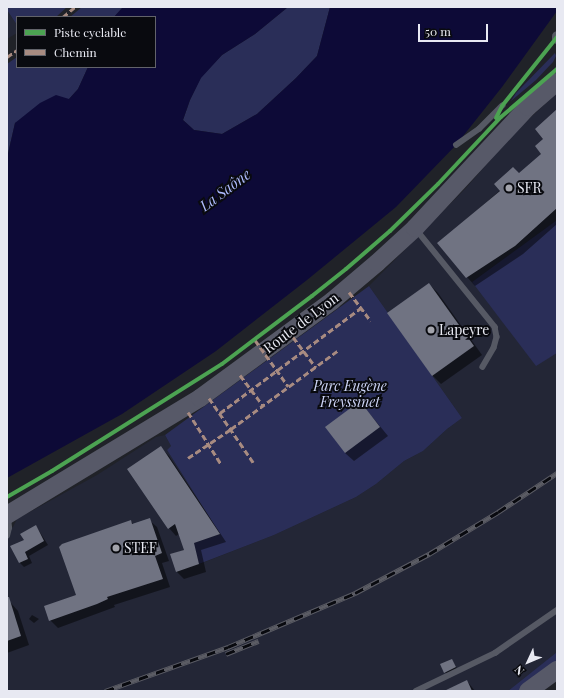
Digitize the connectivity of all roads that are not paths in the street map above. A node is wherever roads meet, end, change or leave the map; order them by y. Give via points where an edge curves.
1 (557, 82) edge
2 (502, 106) dead end
3 (456, 144) dead end
4 (415, 228) junction
5 (483, 367) dead end
6 (7, 515) edge
7 (7, 536) edge
8 (557, 610) edge
9 (557, 670) edge
10 (416, 691) edge
11 (528, 691) edge

1 - 4 main road, Route de Lyon via 528,107
2 - 3 lane via 480,129
4 - 5 lane via 495,327 497,337 494,348
4 - 6 main road, Route de Lyon via 332,301 174,418
6 - 7 lane via 10,520
8 - 10 lane via 495,653
9 - 11 main road

